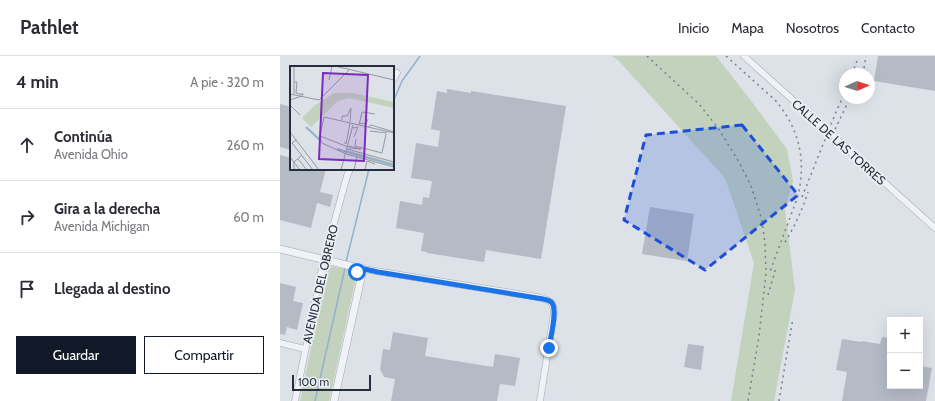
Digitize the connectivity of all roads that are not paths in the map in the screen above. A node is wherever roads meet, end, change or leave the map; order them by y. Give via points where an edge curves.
1 (744, 56) edge
2 (397, 73) dead end
3 (394, 78) edge
4 (350, 170) edge
5 (935, 228) edge
6 (280, 249) edge
7 (324, 259) junction
8 (356, 267) junction
9 (280, 343) edge
10 (305, 349) junction
11 (295, 401) edge
12 (334, 401) edge
13 (540, 401) edge

1 - 5 street, CALLE DE LAS TORRES
2 - 3 street
4 - 7 street, AVENIDA DEL OBRERO
6 - 7 street
7 - 8 street
7 - 10 street, AVENIDA DEL OBRERO
8 - 12 street via 359,284
8 - 13 street via 546,299 552,303 554,318
9 - 10 street
10 - 11 street, AVENIDA DEL OBRERO

